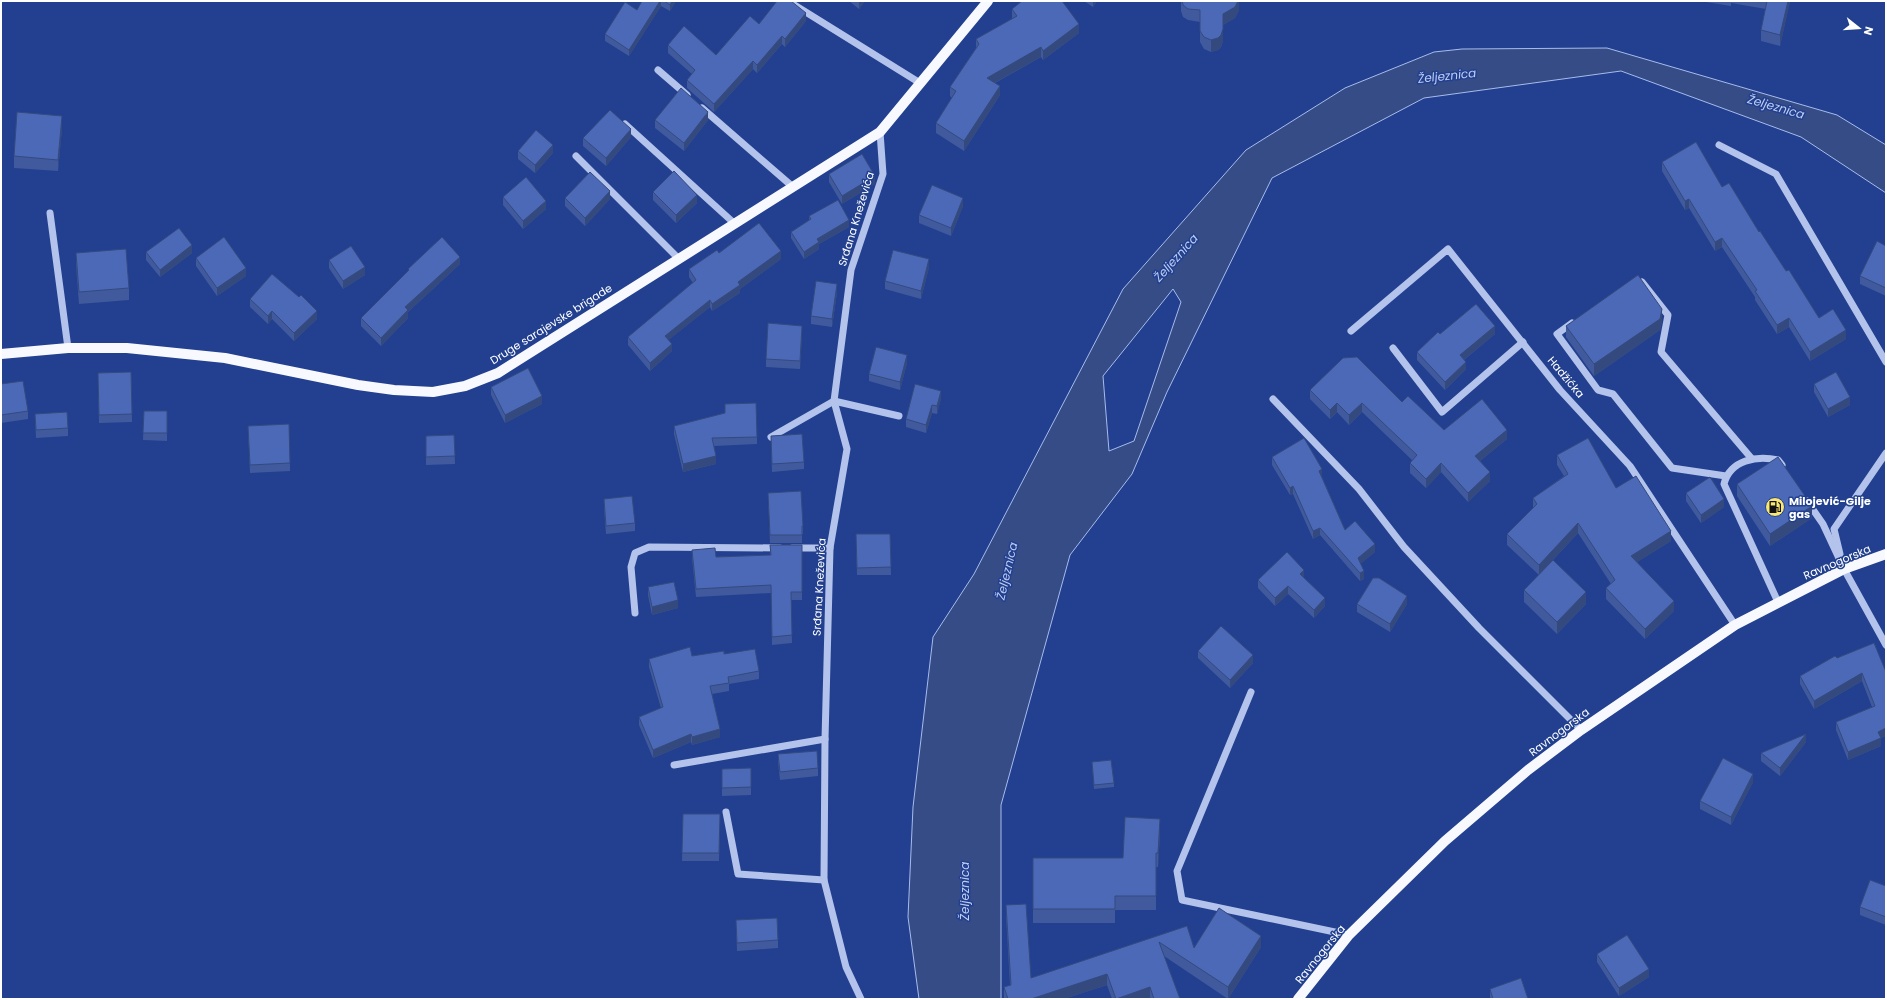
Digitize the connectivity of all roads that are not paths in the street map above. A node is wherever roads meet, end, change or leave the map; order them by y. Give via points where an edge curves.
1 (788, 1) edge
2 (988, 1) edge
3 (658, 70) dead end
4 (920, 83) junction
5 (619, 119) edge
6 (880, 132) junction
7 (1718, 145) dead end
8 (576, 156) dead end
9 (793, 187) junction
10 (50, 213) dead end
11 (735, 224) junction
12 (679, 259) junction
13 (1633, 282) edge
14 (1576, 321) edge
15 (1351, 331) dead end
16 (1523, 342) junction
17 (68, 348) junction
18 (1393, 348) dead end
19 (1, 354) edge
20 (1886, 362) edge
21 (1273, 399) dead end
22 (834, 401) junction
23 (899, 416) dead end
24 (771, 437) edge
25 (1886, 453) edge
26 (1752, 459) junction
27 (1787, 473) edge
28 (1726, 476) junction
29 (1801, 492) edge
30 (830, 548) junction
31 (1886, 554) edge
32 (1844, 569) junction
33 (1778, 602) junction
34 (635, 613) dead end
35 (1735, 625) junction
36 (1886, 645) edge
37 (1251, 692) dead end
38 (1581, 730) junction
39 (825, 739) junction
40 (674, 765) dead end
41 (726, 812) dead end
42 (824, 880) junction
43 (1349, 935) junction
44 (861, 999) edge
45 (1298, 999) edge

1 - 4 street
2 - 4 main road, Druge sarajevske brigade
3 - 9 street
4 - 6 main road, Druge sarajevske brigade
5 - 11 street
6 - 9 main road, Druge sarajevske brigade
6 - 22 street, Srđana Kneževića via 883,174 851,270
7 - 20 street via 1776,174
8 - 12 street
9 - 11 main road, Druge sarajevske brigade
10 - 17 street
11 - 12 main road, Druge sarajevske brigade
12 - 17 main road, Druge sarajevske brigade via 498,373 465,386 433,392 358,385 225,358 128,348
13 - 26 street via 1639,278 1668,315 1661,352
14 - 28 street via 1557,334 1598,390 1613,394 1672,468
15 - 16 street, Hadžićka via 1448,250
16 - 18 street via 1442,412
16 - 35 street, Hadžićka via 1560,390 1630,466
17 - 19 main road, Druge sarajevske brigade
21 - 38 street via 1358,489 1404,547 1463,611
22 - 23 street
22 - 24 street
22 - 30 street, Srđana Kneževića via 847,449
25 - 32 street via 1834,529
26 - 27 street via 1766,457 1778,460
26 - 28 street via 1737,464
28 - 33 street via 1724,484
29 - 32 street via 1823,524
30 - 34 street via 649,547 635,553 631,567
30 - 39 street, Srđana Kneževića
31 - 32 main road, Ravnogorska
32 - 33 main road, Ravnogorska
32 - 36 street
33 - 35 main road, Ravnogorska
35 - 38 main road, Ravnogorska
37 - 43 street via 1177,872 1182,900
38 - 43 main road, Ravnogorska via 1528,770 1445,841
39 - 40 street
39 - 42 street, Srđana Kneževića
41 - 42 street via 738,874
42 - 44 street, Srđana Kneževića via 846,967
43 - 45 main road, Ravnogorska

